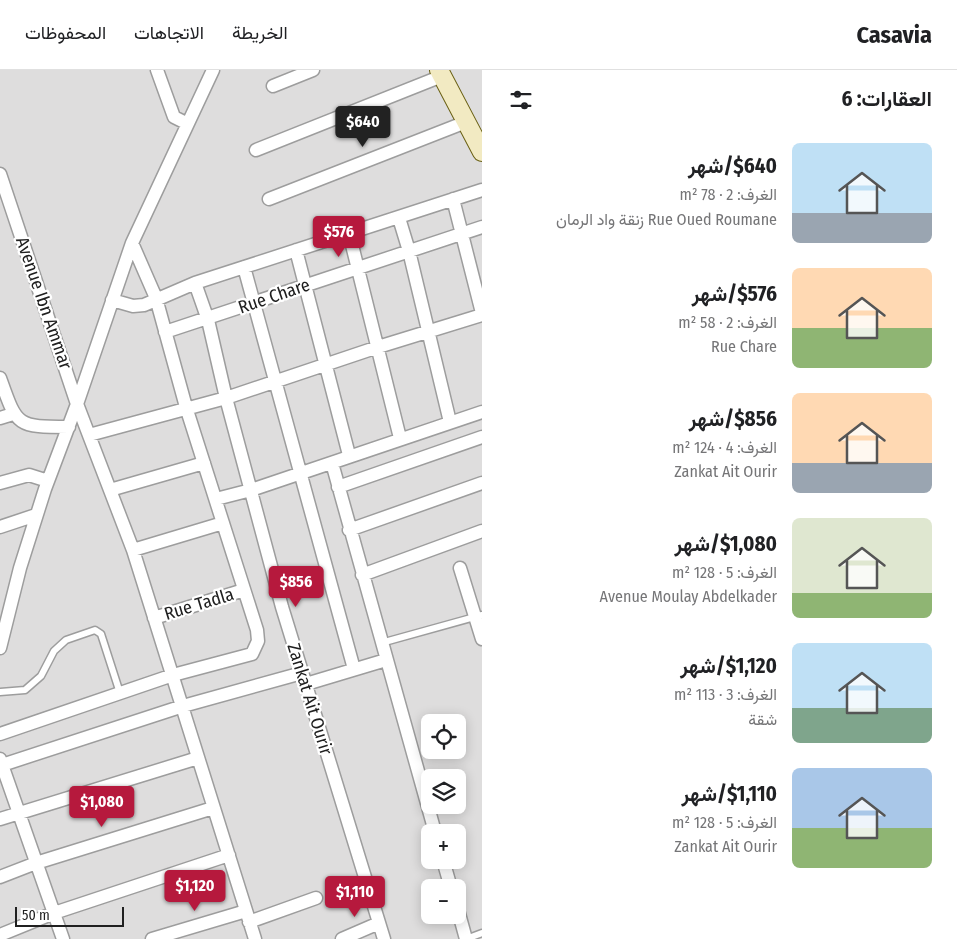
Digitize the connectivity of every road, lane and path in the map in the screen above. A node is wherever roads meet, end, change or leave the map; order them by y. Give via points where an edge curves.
1 (157, 70) edge
2 (212, 70) edge
3 (313, 70) edge
4 (441, 73) edge
5 (273, 86) dead end
6 (466, 122) junction
7 (186, 123) junction
8 (256, 150) dead end
9 (482, 152) edge
10 (0, 174) edge
11 (482, 190) edge
12 (269, 199) dead end
13 (453, 199) junction
14 (399, 218) junction
15 (482, 227) edge
16 (349, 233) junction
17 (461, 235) junction
18 (132, 243) junction
19 (296, 250) junction
20 (409, 251) junction
21 (358, 266) junction
22 (244, 267) junction
23 (195, 283) junction
24 (305, 284) junction
25 (156, 298) junction
26 (112, 300) junction
27 (253, 302) junction
28 (482, 314) edge
29 (208, 320) junction
30 (165, 332) junction
31 (428, 332) junction
32 (378, 347) junction
33 (326, 365) junction
34 (0, 378) edge
35 (275, 381) junction
36 (226, 398) junction
37 (78, 404) junction
38 (186, 407) junction
39 (482, 412) edge
40 (13, 414) junction
41 (0, 418) edge
42 (450, 422) junction
43 (69, 426) junction
44 (89, 435) junction
45 (482, 437) edge
46 (400, 438) junction
47 (349, 455) junction
48 (204, 463) junction
49 (332, 463) junction
50 (299, 474) junction
51 (48, 481) junction
52 (0, 483) edge
53 (482, 483) edge
54 (338, 487) junction
55 (110, 490) junction
56 (251, 490) junction
57 (216, 499) junction
58 (36, 515) junction
59 (223, 523) junction
60 (0, 527) edge
61 (349, 530) junction
62 (482, 531) edge
63 (133, 550) junction
64 (460, 568) dead end
65 (362, 575) junction
66 (244, 590) junction
67 (479, 616) edge
68 (154, 618) junction
69 (482, 639) edge
70 (381, 643) junction
71 (0, 648) edge
72 (386, 660) junction
73 (354, 670) junction
74 (173, 675) junction
75 (304, 678) junction
76 (0, 692) edge
77 (120, 693) junction
78 (182, 706) junction
79 (0, 734) edge
80 (198, 758) junction
81 (1, 762) edge
82 (213, 808) junction
83 (18, 812) junction
84 (0, 819) edge
85 (433, 824) edge
86 (230, 855) junction
87 (36, 863) junction
88 (0, 877) edge
89 (316, 898) dead end
90 (54, 913) junction
91 (248, 916) junction
92 (379, 923) junction
93 (462, 924) edge
94 (482, 933) edge
95 (0, 935) edge
96 (63, 939) edge
97 (152, 939) edge
98 (255, 939) edge
99 (342, 939) edge
100 (384, 939) edge
101 (466, 939) edge

1 - 7 street via 174,116
2 - 7 street
3 - 5 street
4 - 6 street
4 - 8 street
6 - 9 street
6 - 12 street
7 - 18 street
10 - 37 street, Avenue Ibn Ammar
11 - 13 street
13 - 14 street
13 - 17 street
14 - 16 street
14 - 20 street
15 - 17 street, Rue Chare
16 - 19 street
16 - 21 street
17 - 20 street, Rue Chare
17 - 28 street
18 - 25 street
18 - 26 street
19 - 22 street
19 - 24 street
20 - 21 street, Rue Chare
20 - 31 street
21 - 24 street, Rue Chare
21 - 32 street
22 - 23 street
22 - 27 street
23 - 25 street
23 - 29 street, Zankat Ait Ourir
24 - 27 street, Rue Chare
24 - 33 street
25 - 26 street via 144,305 133,306
25 - 30 street
26 - 37 street
27 - 29 street, Rue Chare
27 - 35 street
28 - 31 street
29 - 30 street, Rue Chare
29 - 36 street, Zankat Ait Ourir
30 - 38 street
31 - 32 street
31 - 42 street
32 - 33 street
32 - 46 street
33 - 35 street
33 - 47 street
34 - 40 street
35 - 36 street
35 - 50 street
36 - 38 street
36 - 56 street, Zankat Ait Ourir
37 - 43 street
37 - 44 street, Avenue Ibn Ammar
38 - 44 street
38 - 48 street
39 - 42 street
40 - 41 street
40 - 43 street via 23,423 38,427
42 - 46 street
43 - 51 street
44 - 55 street, Avenue Ibn Ammar
45 - 54 street
46 - 47 street
47 - 49 street
48 - 55 street
48 - 57 street
49 - 50 street
49 - 54 street
50 - 56 street
50 - 73 street
51 - 52 street via 29,475
51 - 58 street
53 - 61 street
54 - 61 street
55 - 63 street, Avenue Ibn Ammar
56 - 57 street
56 - 75 street, Zankat Ait Ourir
57 - 59 street
58 - 60 street
58 - 71 street
59 - 63 street
59 - 66 street
61 - 65 street
62 - 65 street
63 - 68 street, Avenue Ibn Ammar
64 - 67 street
65 - 70 street
66 - 68 street, Rue Tadla
66 - 74 street via 257,630 254,652
67 - 69 street
67 - 70 lane
68 - 74 street, Avenue Ibn Ammar
70 - 72 street
72 - 73 street
72 - 85 street
73 - 75 street
74 - 77 street
74 - 78 street, Avenue Ibn Ammar
75 - 78 street
75 - 92 street, Zankat Ait Ourir
76 - 77 lane via 25,690 41,676 54,651 66,640 95,630 101,634
77 - 79 street
78 - 80 street, Avenue Ibn Ammar
78 - 81 street
80 - 82 street, Avenue Ibn Ammar
80 - 83 street
81 - 83 street
82 - 86 street, Avenue Ibn Ammar
82 - 87 street
83 - 84 street
83 - 87 street
86 - 90 street
86 - 91 street, Avenue Ibn Ammar
87 - 88 street
87 - 90 street
89 - 91 street
90 - 95 street
90 - 96 street
91 - 97 street
91 - 98 street, Avenue Ibn Ammar
92 - 99 street
92 - 100 street, Zankat Ait Ourir
93 - 101 street
94 - 101 lane

